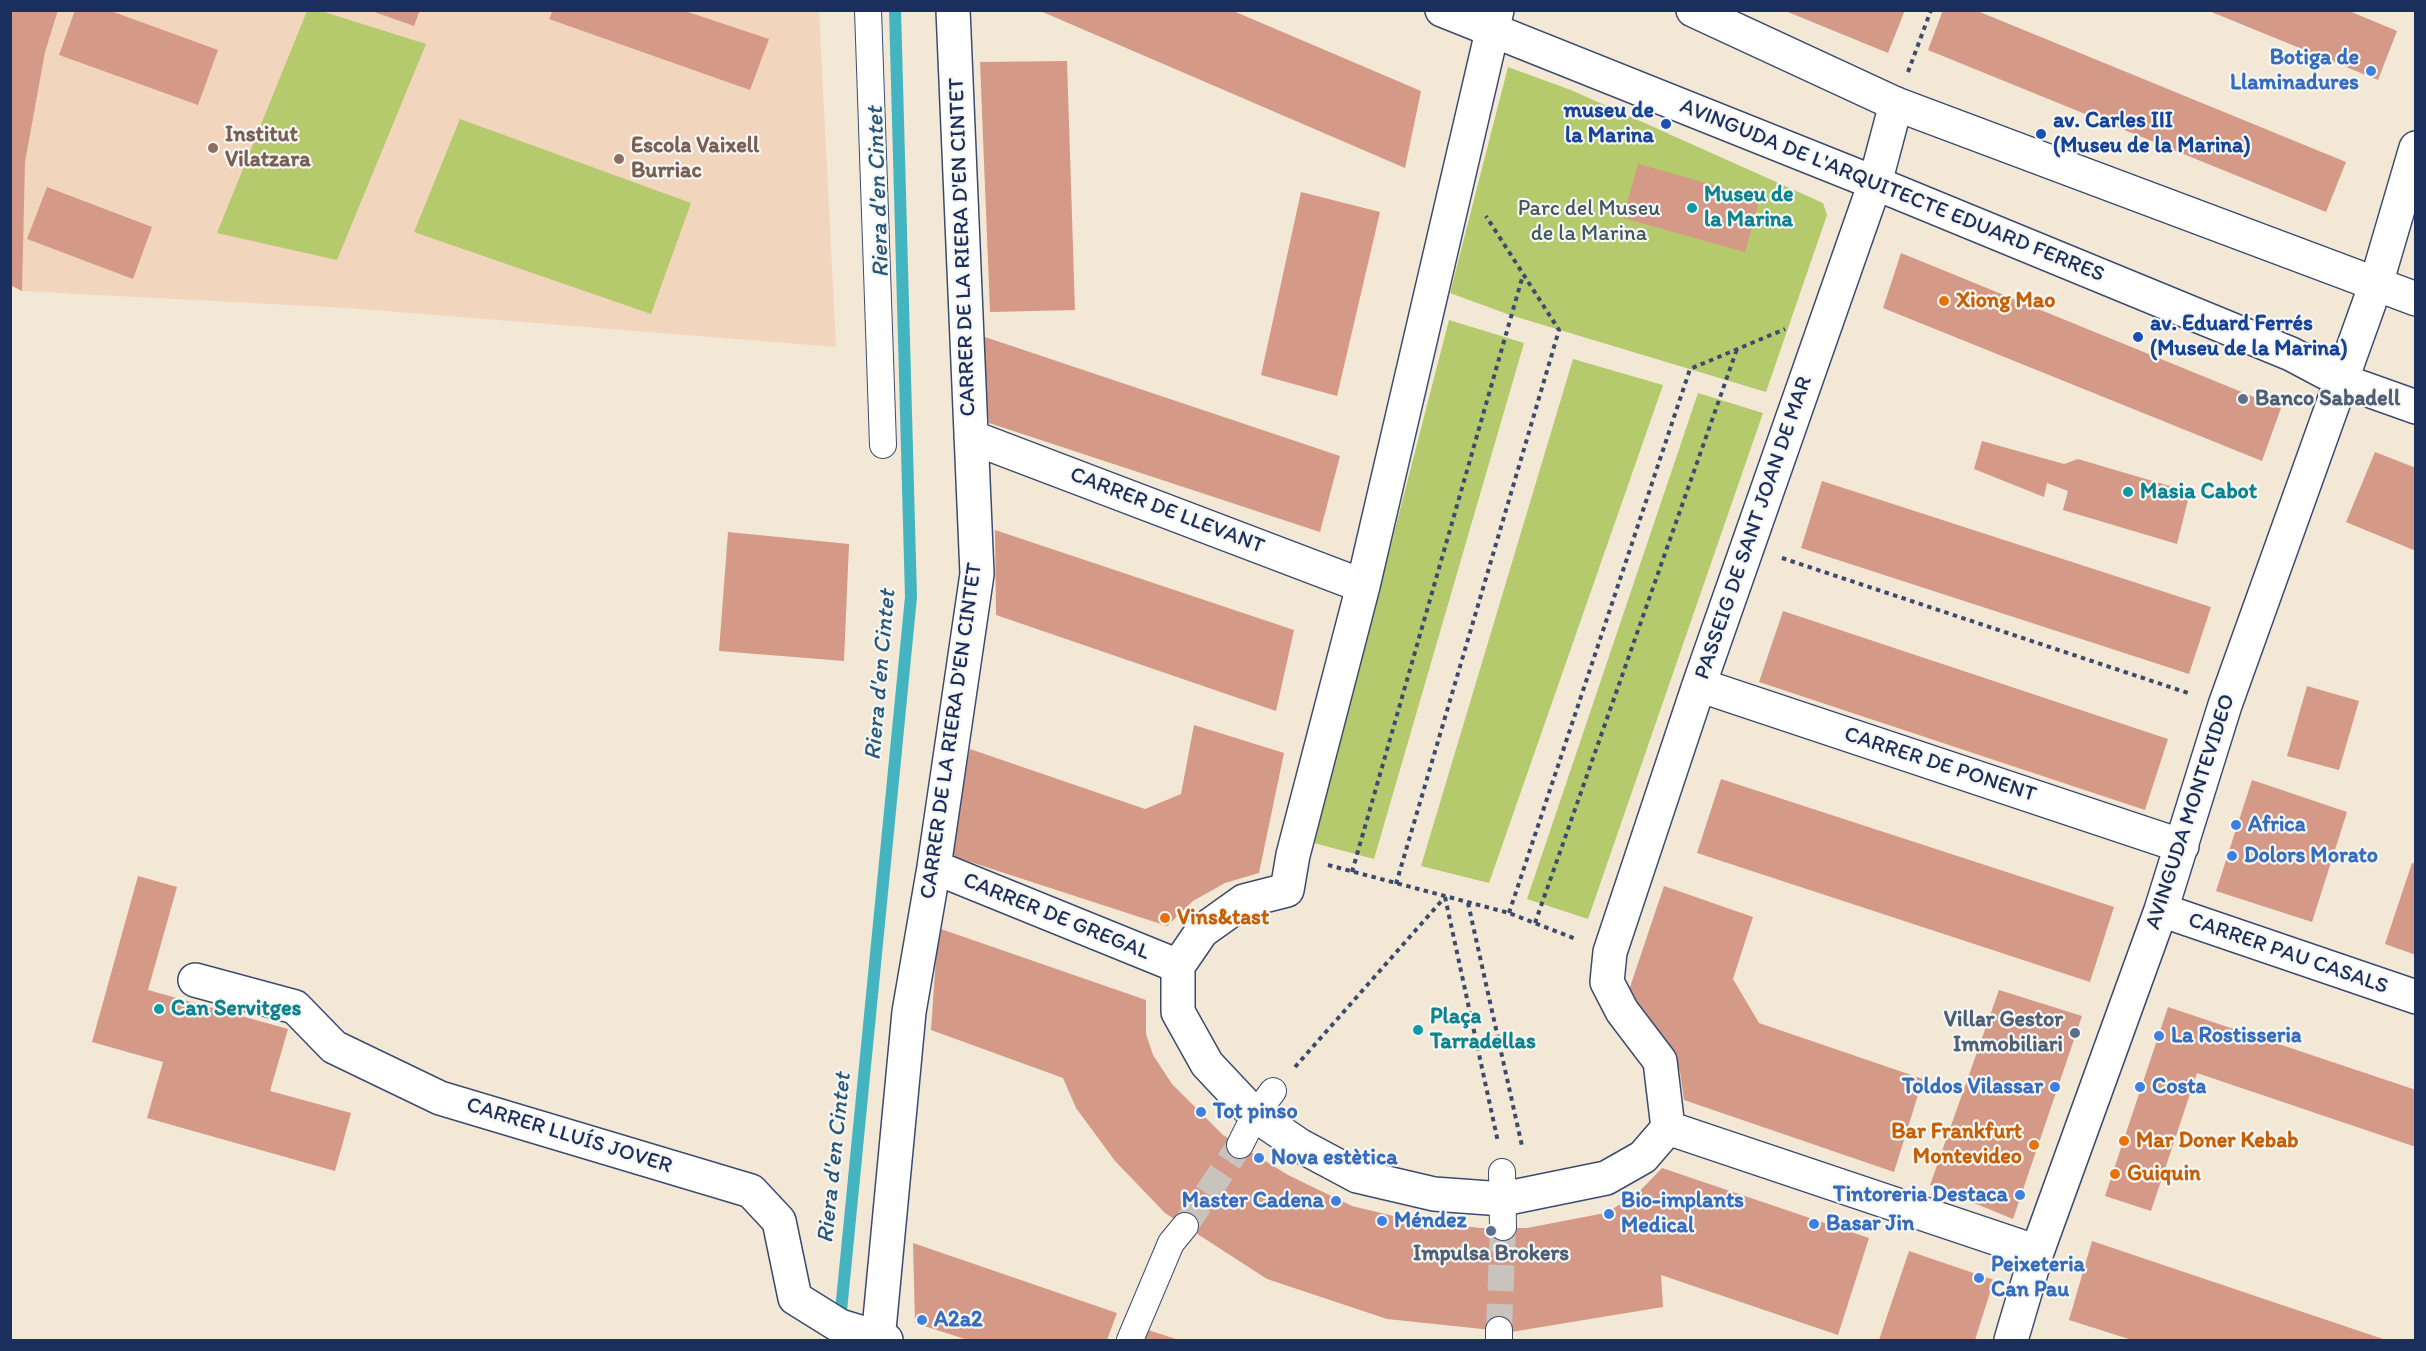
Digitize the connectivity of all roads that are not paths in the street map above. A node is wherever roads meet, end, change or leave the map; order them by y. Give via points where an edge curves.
1 (868, 10) edge
2 (953, 10) edge
3 (1442, 10) edge
4 (1693, 10) edge
5 (1494, 21) edge
6 (1896, 104) junction
7 (2415, 148) edge
8 (1875, 183) junction
9 (2376, 284) junction
10 (2415, 300) edge
11 (2340, 380) junction
12 (2415, 407) edge
13 (971, 437) junction
14 (883, 445) dead end
15 (1363, 586) junction
16 (1699, 685) junction
17 (2182, 846) junction
18 (934, 867) junction
19 (2161, 910) junction
20 (1178, 966) junction
21 (195, 980) dead end
22 (2415, 997) edge
23 (1264, 1103) junction
24 (1668, 1128) junction
25 (1240, 1145) tunnel mouth
26 (1185, 1226) tunnel mouth
27 (2037, 1252) junction
28 (881, 1340) edge
29 (1130, 1341) edge
30 (2011, 1341) edge

1 - 14 street
2 - 13 street, CARRER DE LA RIERA D'EN CINTET
3 - 5 street, AVINGUDA DE L'ARQUITECTE EDUARD FERRES
4 - 6 street
5 - 8 street, AVINGUDA DE L'ARQUITECTE EDUARD FERRES
5 - 15 street
6 - 8 street, PASSEIG DE SANT JOAN DE MAR
6 - 9 street
7 - 9 street, AVINGUDA MONTEVIDEO
8 - 11 street, AVINGUDA DE L'ARQUITECTE EDUARD FERRES via 2291,354
8 - 16 street, PASSEIG DE SANT JOAN DE MAR
9 - 10 street
9 - 11 street, AVINGUDA MONTEVIDEO
11 - 12 street, AVINGUDA DE L'ARQUITECTE EDUARD FERRES
11 - 17 street, AVINGUDA MONTEVIDEO via 2225,705
13 - 15 street, CARRER DE LLEVANT
13 - 18 street, CARRER DE LA RIERA D'EN CINTET via 977,574
15 - 20 street via 1287,890 1244,901 1202,931
16 - 17 street, CARRER DE PONENT
16 - 24 street, PASSEIG DE SANT JOAN DE MAR via 1610,952 1607,982 1622,1011 1660,1061
17 - 19 street, AVINGUDA MONTEVIDEO
18 - 20 street, CARRER DE GREGAL
18 - 28 street, CARRER DE LA RIERA D'EN CINTET via 909,1012
19 - 22 street, CARRER PAU CASALS
19 - 27 street, AVINGUDA MONTEVIDEO
20 - 23 street via 1178,1012 1207,1064
21 - 28 street, CARRER LLUÍS JOVER via 295,1007 334,1047 440,1098 751,1191 779,1221 795,1298 840,1326
23 - 24 street via 1299,1145 1357,1176 1434,1194 1510,1198 1606,1178 1643,1157
23 - 25 street
24 - 27 street
26 - 29 street via 1171,1243
27 - 30 street, AVINGUDA MONTEVIDEO

